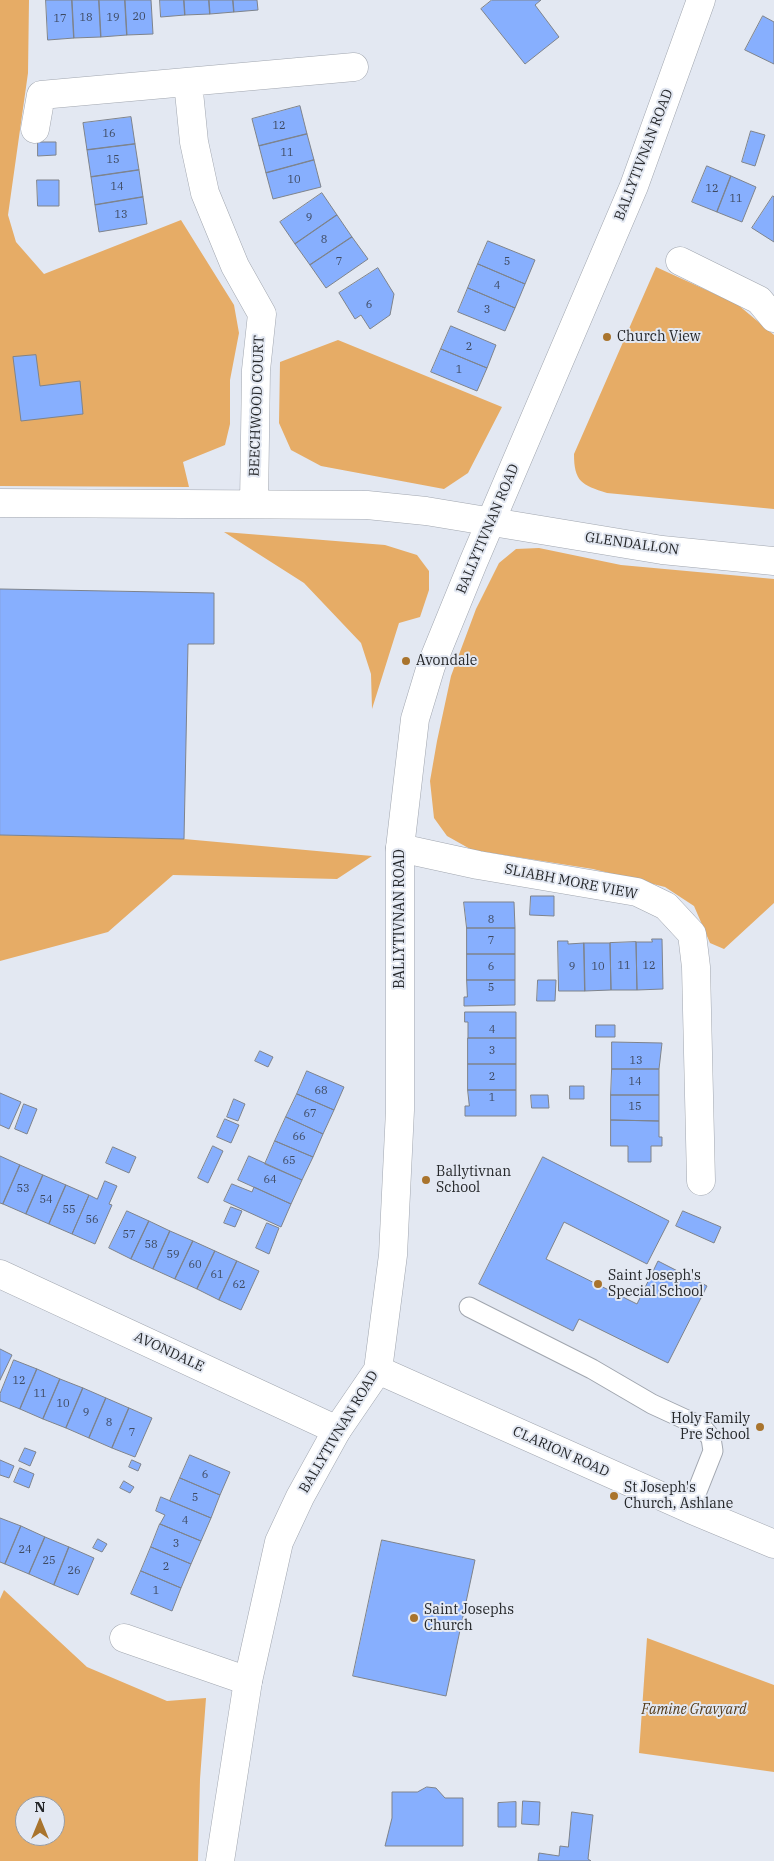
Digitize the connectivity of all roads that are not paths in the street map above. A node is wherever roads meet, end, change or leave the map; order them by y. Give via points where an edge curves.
1 (701, 0) edge
2 (354, 67) dead end
3 (188, 82) junction
4 (35, 129) dead end
5 (680, 261) dead end
6 (774, 318) edge
7 (0, 503) edge
8 (254, 504) junction
9 (490, 522) junction
10 (774, 561) edge
11 (400, 848) junction
12 (702, 1182) dead end
13 (0, 1274) edge
14 (469, 1307) dead end
15 (378, 1370) junction
16 (337, 1430) junction
17 (690, 1509) junction
18 (774, 1544) edge
19 (124, 1638) dead end
20 (248, 1681) junction
21 (220, 1861) edge

1 - 9 street, BALLYTIVNAN ROAD via 634,186
2 - 3 street
3 - 4 street via 41,95
3 - 8 street, BEECHWOOD COURT via 194,142 205,193 235,266 262,314 256,370
5 - 6 street via 759,300
7 - 8 street, GLENDALLON
8 - 9 street, GLENDALLON via 367,505
9 - 10 street, GLENDALLON via 662,550
9 - 11 street, BALLYTIVNAN ROAD via 431,666 415,719
11 - 12 street, SLIABH MORE VIEW via 637,892 666,906 692,934 696,967
11 - 15 street, BALLYTIVNAN ROAD via 400,1110 393,1255
13 - 16 street, AVONDALE
14 - 17 lane via 702,1427 711,1438 712,1451
15 - 16 street, BALLYTIVNAN ROAD
15 - 17 street, CLARION ROAD
16 - 20 street, BALLYTIVNAN ROAD via 279,1542
17 - 18 street, CLARION ROAD
19 - 20 street
20 - 21 street, BALLYTIVNAN ROAD

